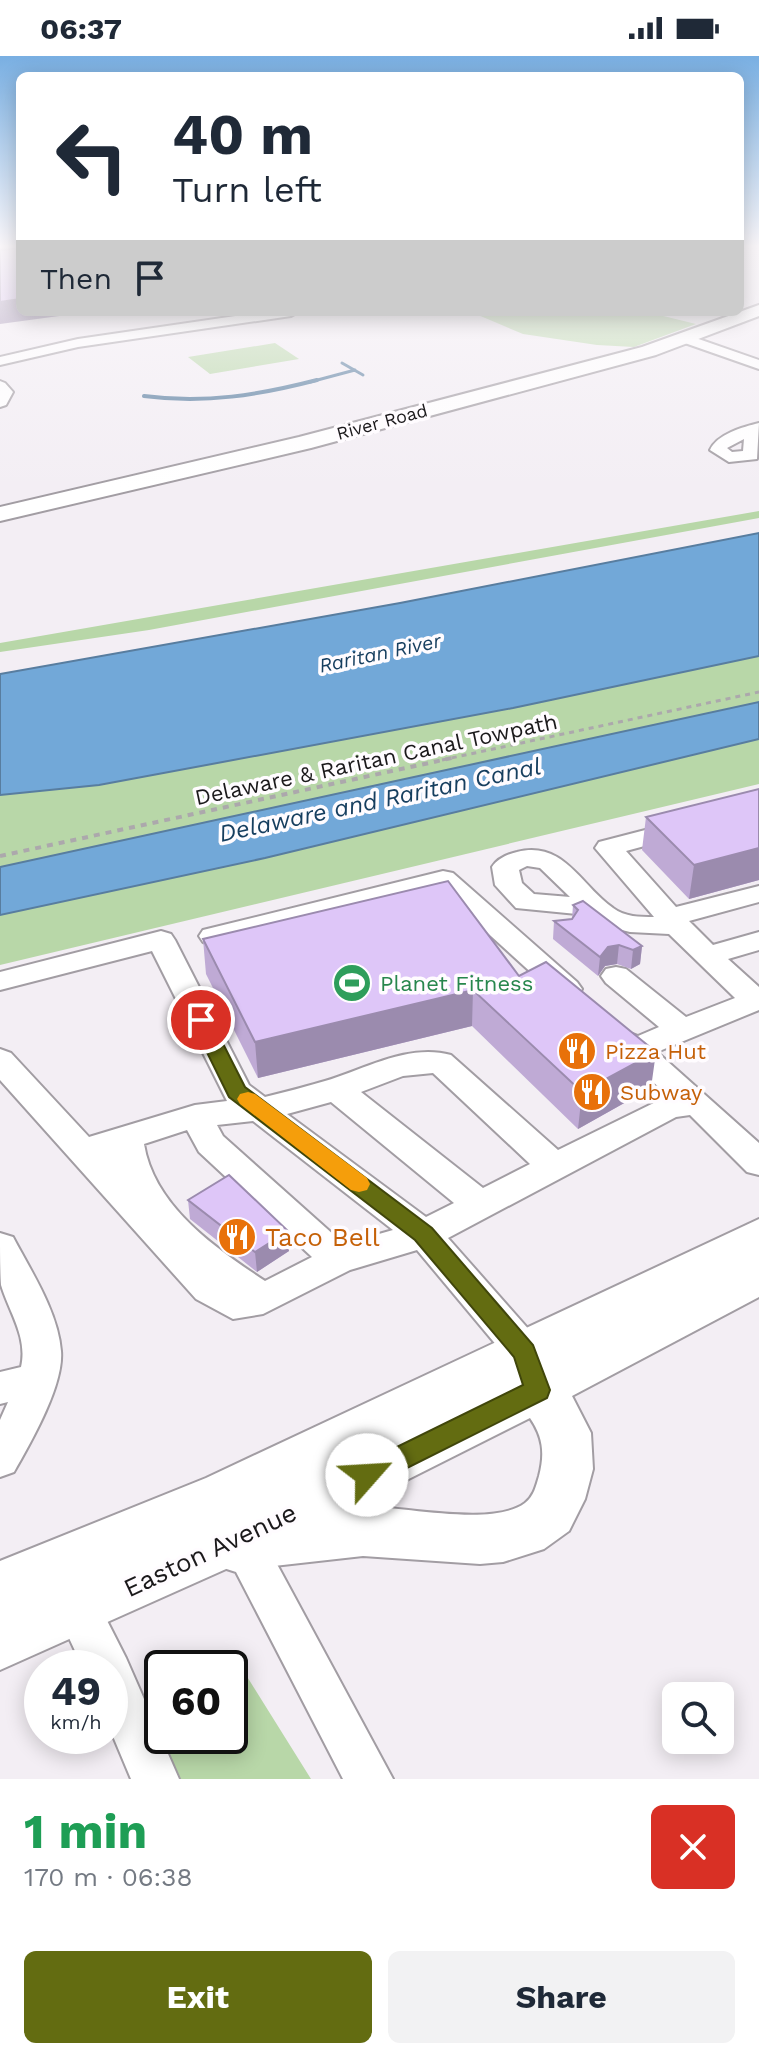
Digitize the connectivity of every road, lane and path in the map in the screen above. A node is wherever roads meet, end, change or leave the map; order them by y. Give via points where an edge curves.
1 (185, 327) edge
2 (716, 327) edge
3 (687, 339) junction
4 (0, 361) edge
5 (759, 365) edge
6 (0, 386) edge
7 (0, 402) edge
8 (0, 514) edge
9 (759, 692) edge
10 (698, 824) edge
11 (0, 856) edge
12 (759, 894) edge
13 (526, 902) junction
14 (596, 907) junction
15 (674, 921) junction
16 (559, 929) edge
17 (213, 936) edge
18 (759, 941) edge
19 (708, 955) junction
20 (616, 976) dead end
21 (0, 981) edge
22 (757, 999) edge
23 (682, 1030) junction
24 (634, 1049) junction
25 (0, 1060) edge
26 (336, 1089) junction
27 (700, 1106) junction
28 (263, 1109) junction
29 (195, 1116) junction
30 (126, 1137) junction
31 (82, 1151) junction
32 (759, 1163) edge
33 (554, 1166) junction
34 (481, 1205) junction
35 (424, 1234) junction
36 (759, 1236) edge
37 (0, 1247) edge
38 (338, 1260) junction
39 (759, 1275) edge
40 (263, 1299) junction
41 (531, 1371) junction
42 (17, 1384) edge
43 (0, 1459) edge
44 (218, 1548) junction
45 (6, 1575) edge
46 (78, 1610) junction
47 (0, 1642) edge
48 (98, 1650) edge
49 (128, 1716) edge
50 (155, 1779) edge
51 (369, 1779) edge

1 - 4 street
2 - 3 main road, River Road
3 - 5 street
3 - 8 main road, River Road via 303,443
6 - 7 street via 5,396
9 - 11 path, Delaware & Raritan Canal Towpath
10 - 15 street via 608,848
12 - 15 street
13 - 14 street
13 - 14 street via 509,885 505,867 524,857 553,863
13 - 16 street
14 - 15 street via 628,924
15 - 19 street
17 - 24 street via 443,879
18 - 19 street
19 - 22 street
20 - 23 street
21 - 28 street via 161,940 236,1092
22 - 23 street
23 - 24 street
24 - 27 street
25 - 31 street
26 - 28 street
26 - 33 street via 399,1066 440,1062
26 - 34 street
27 - 32 street
27 - 33 street via 669,1107
28 - 29 street
28 - 35 street
29 - 30 street
29 - 38 street via 211,1144
30 - 31 street
30 - 40 street via 132,1170 160,1215
31 - 40 street via 209,1289 233,1304
33 - 34 street
34 - 35 street
35 - 38 street
35 - 41 street
36 - 41 main road, Easton Avenue
37 - 42 street via 43,1353
38 - 40 street
39 - 41 main road, Easton Avenue
41 - 44 main road, Easton Avenue
41 - 44 main road via 561,1421 571,1460 558,1499 544,1520 496,1538 351,1531
41 - 45 main road, Easton Avenue via 225,1495
42 - 43 street via 20,1425
44 - 46 main road, Easton Avenue
44 - 51 street via 250,1556
46 - 47 main road, Easton Avenue
46 - 48 street
49 - 50 street

